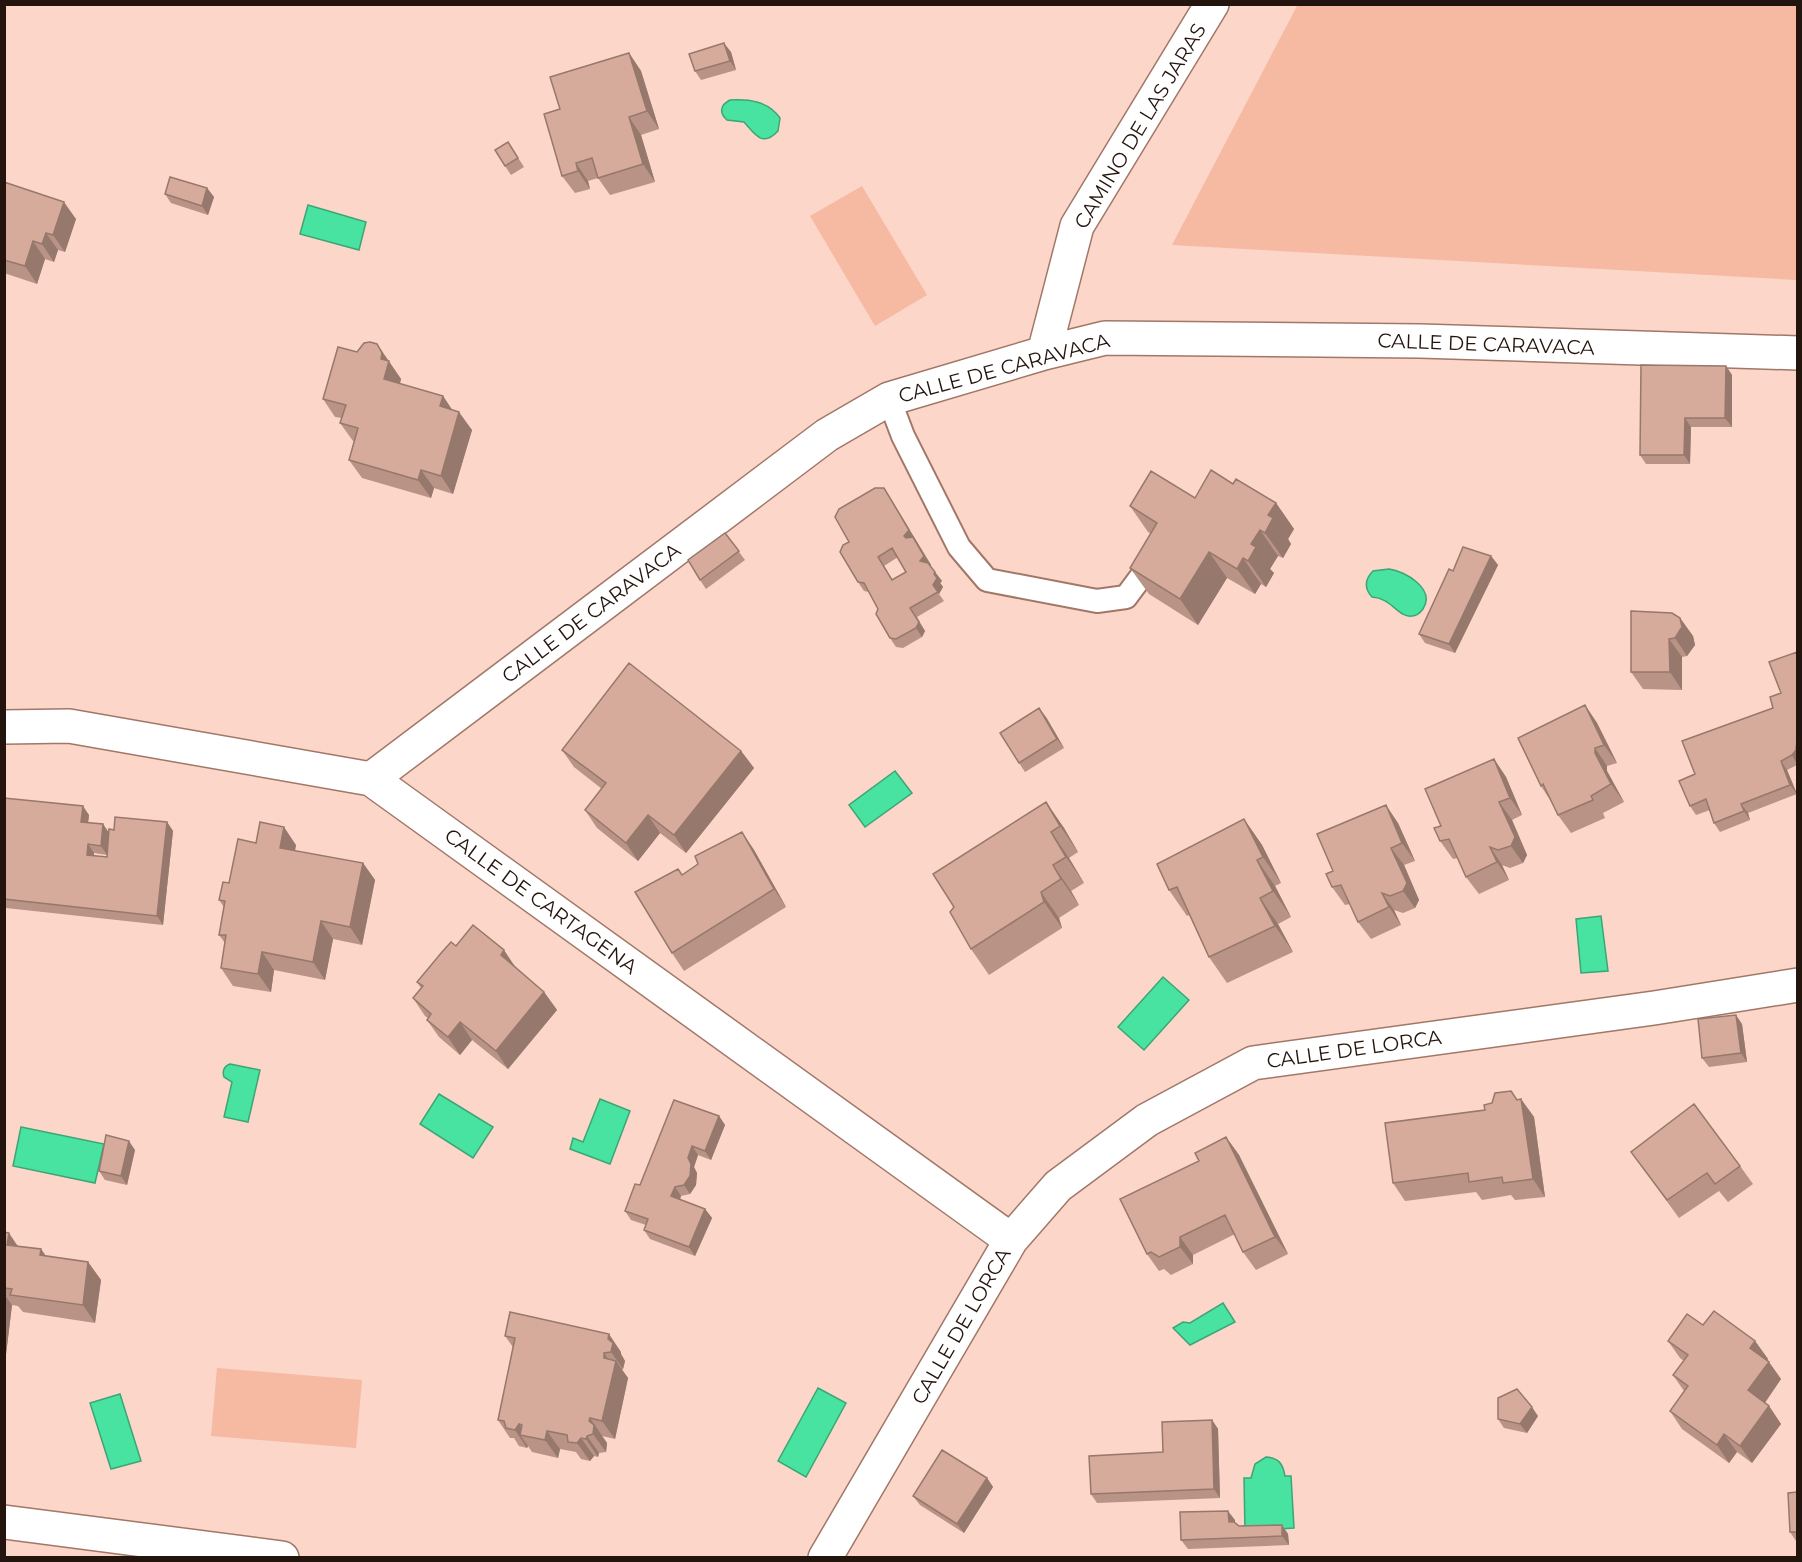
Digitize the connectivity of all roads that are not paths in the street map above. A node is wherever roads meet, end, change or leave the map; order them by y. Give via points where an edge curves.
1 (1212, 4) edge
2 (1044, 353) junction
3 (1797, 353) edge
4 (889, 399) junction
5 (1155, 558) edge
6 (4, 727) edge
7 (371, 779) junction
8 (1797, 985) edge
9 (1011, 1240) junction
10 (4, 1521) edge
11 (282, 1557) edge
12 (825, 1557) edge

1 - 2 street, CAMINO DE LAS JARAS via 1077,226
2 - 3 street, CALLE DE CARAVACA via 1105,338 1420,341
2 - 4 street, CALLE DE CARAVACA
4 - 5 lane via 903,436 959,547 987,580 1097,601 1126,597
4 - 7 street, CALLE DE CARAVACA via 826,435
6 - 7 street, CALLE DE CARTAGENA via 69,726
7 - 9 street, CALLE DE CARTAGENA
8 - 9 street, CALLE DE LORCA via 1253,1063 1147,1120 1058,1186
9 - 12 street, CALLE DE LORCA
10 - 11 street

